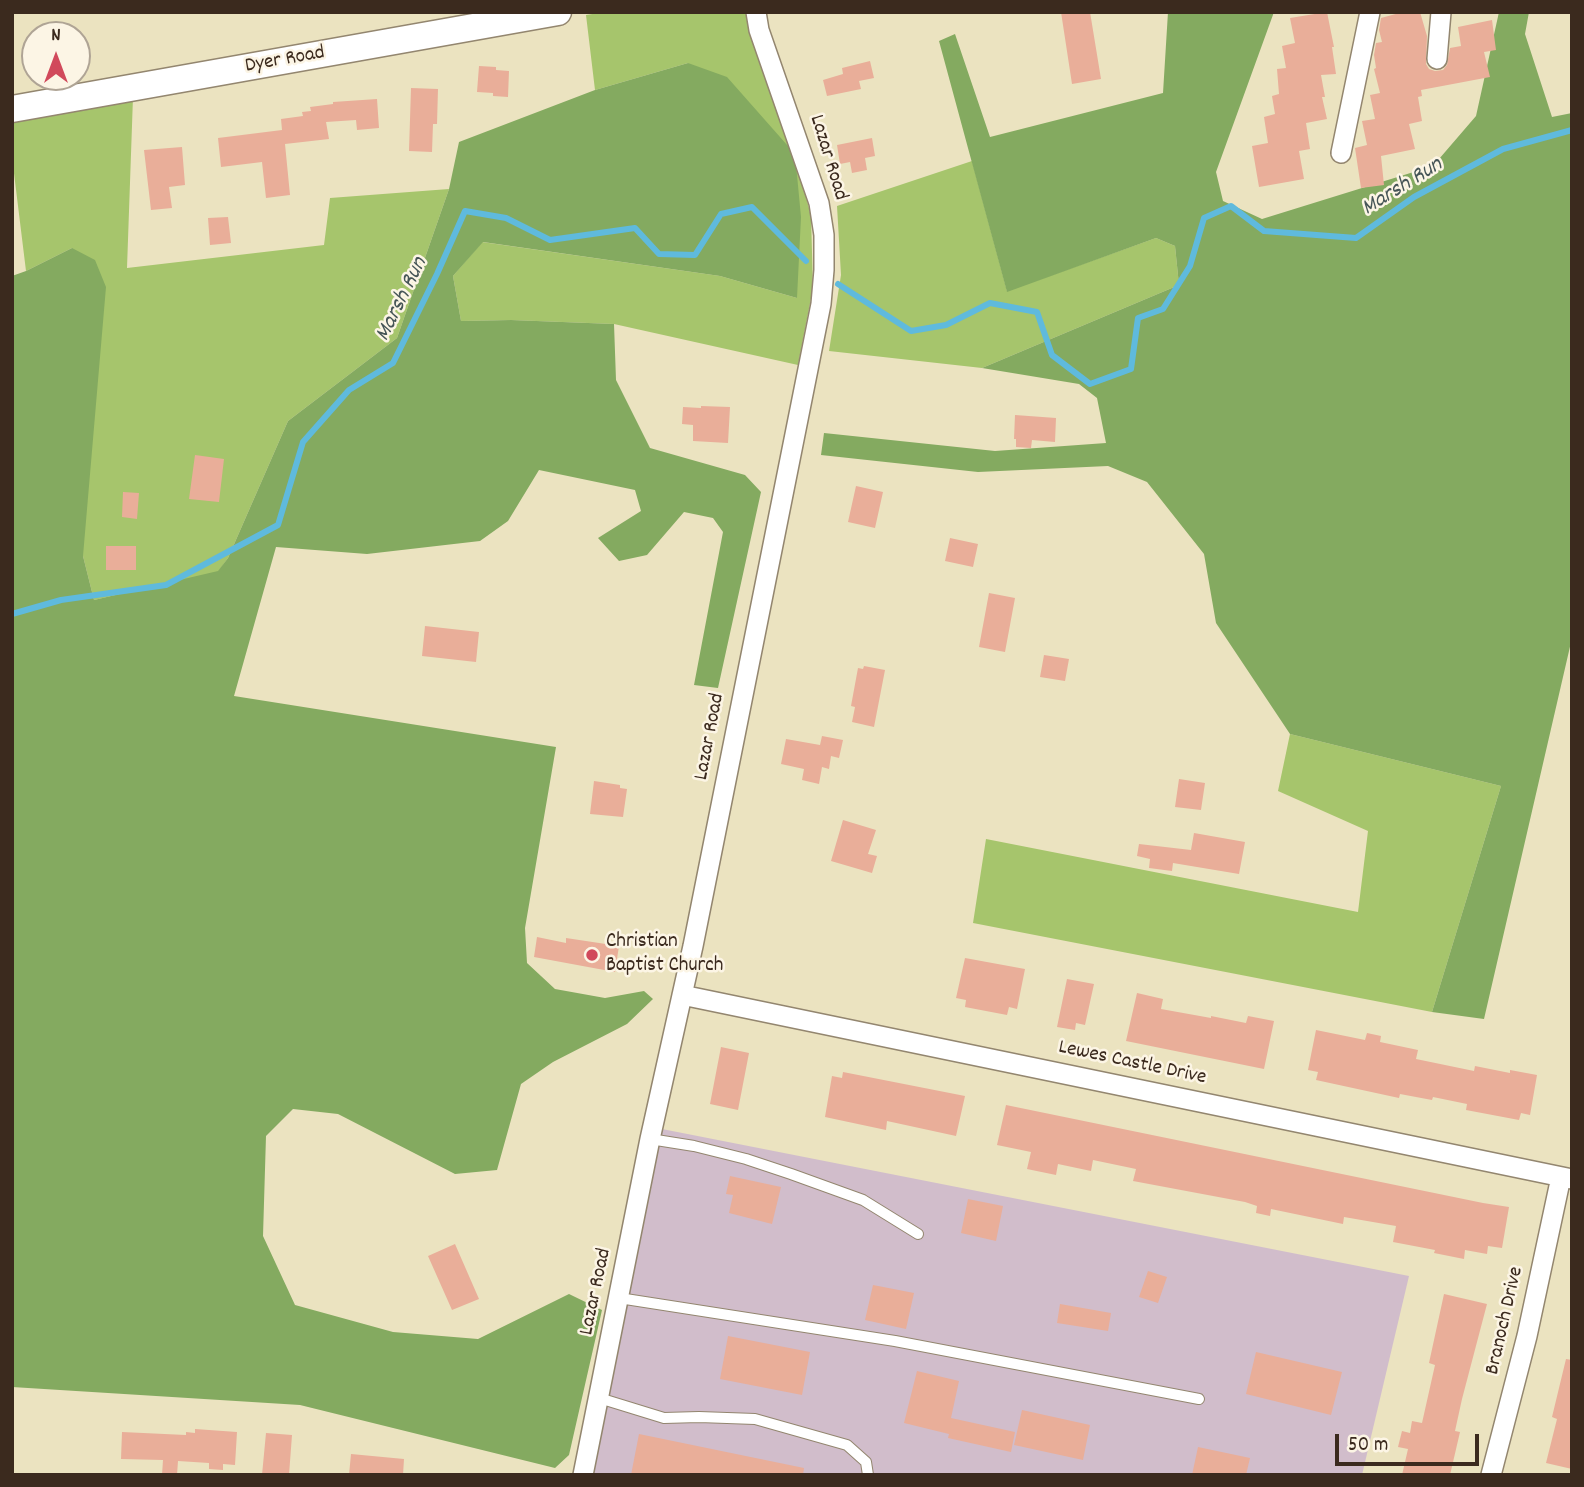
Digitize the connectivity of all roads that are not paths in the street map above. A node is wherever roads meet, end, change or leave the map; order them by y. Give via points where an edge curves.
1 (558, 12) edge
2 (756, 12) edge
3 (1370, 12) edge
4 (1441, 12) edge
5 (1437, 59) dead end
6 (12, 109) edge
7 (1341, 153) dead end
8 (682, 995) junction
9 (650, 1139) junction
10 (1566, 1178) edge
11 (918, 1234) dead end
12 (619, 1298) junction
13 (599, 1398) junction
14 (1199, 1399) dead end
15 (583, 1475) edge
16 (868, 1475) edge
17 (1491, 1475) edge

1 - 6 street, Dyer Road
2 - 8 street, Lazar Road via 819,202 824,270 816,335
3 - 7 street
4 - 5 street
8 - 9 street, Lazar Road
8 - 10 street, Lewes Castle Drive
9 - 11 lane via 746,1159 815,1182 863,1200
9 - 12 street, Lazar Road
10 - 17 street, Branoch Drive
12 - 13 street, Lazar Road
12 - 14 lane via 895,1341
13 - 15 street, Lazar Road
13 - 16 lane via 664,1418 755,1419 847,1445 866,1462

